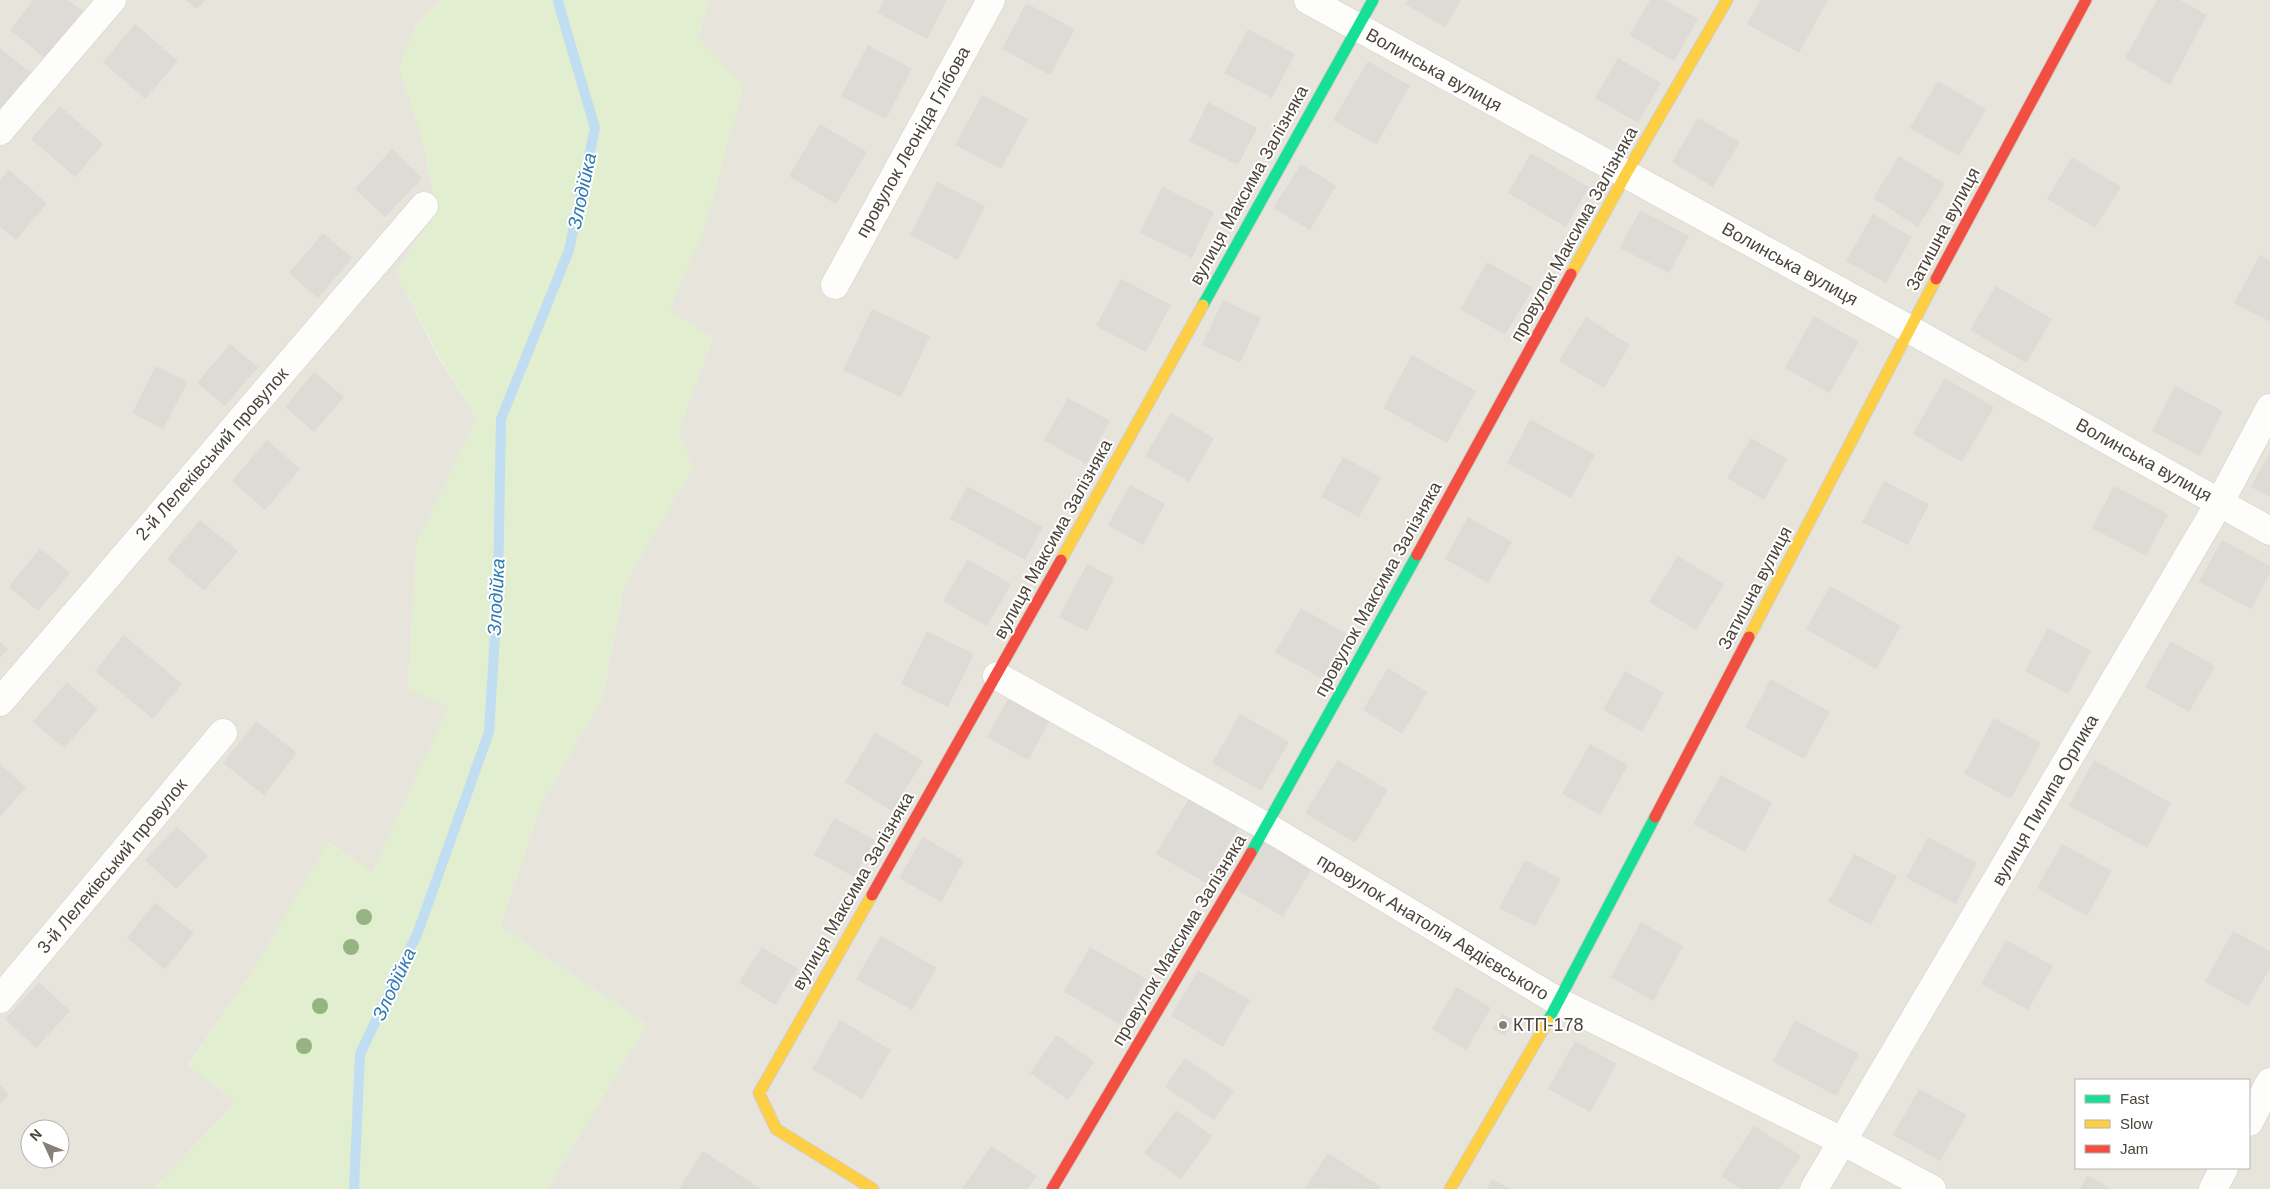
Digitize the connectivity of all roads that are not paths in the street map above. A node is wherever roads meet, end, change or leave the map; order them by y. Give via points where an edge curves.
1 (112, 0) edge
2 (991, 0) edge
3 (1308, 0) edge
4 (1372, 0) edge
5 (1727, 0) edge
6 (2086, 0) edge
7 (1357, 28) junction
8 (0, 131) edge
9 (1626, 174) junction
10 (424, 206) dead end
11 (835, 285) dead end
12 (1909, 329) junction
13 (2270, 408) edge
14 (2220, 502) junction
15 (2270, 531) edge
16 (997, 676) junction
17 (0, 702) edge
18 (223, 733) dead end
19 (1267, 827) junction
20 (0, 999) edge
21 (1558, 1002) junction
22 (2270, 1082) edge
23 (2250, 1120) edge
24 (1844, 1142) junction
25 (2223, 1169) edge
26 (872, 1189) edge
27 (1052, 1189) edge
28 (1450, 1189) edge
29 (1814, 1189) edge
30 (1932, 1189) edge
31 (2213, 1189) edge

1 - 8 street
2 - 11 street, провулок Леоніда Глібова
3 - 7 street, Волинська вулиця
4 - 7 street, вулиця Максима Залізняка
5 - 9 street, провулок Максима Залізняка
6 - 12 street, Затишна вулиця
7 - 9 street, Волинська вулиця
7 - 16 street, вулиця Максима Залізняка
9 - 12 street, Волинська вулиця
9 - 19 street, провулок Максима Залізняка
10 - 17 street, 2-й Лелеківський провулок
12 - 14 street, Волинська вулиця
12 - 21 street, Затишна вулиця
13 - 14 street, вулиця Пилипа Орлика
14 - 15 street, Волинська вулиця
14 - 24 street, вулиця Пилипа Орлика
16 - 19 street, провулок Анатолія Авдієвського
16 - 26 street, вулиця Максима Залізняка via 759,1093 776,1129
18 - 20 street, 3-й Лелеківський провулок
19 - 21 street, провулок Анатолія Авдієвського
19 - 27 street, провулок Максима Залізняка
21 - 24 street, провулок Анатолія Авдієвського
21 - 28 street, Затишна вулиця
22 - 23 street
24 - 29 street, вулиця Пилипа Орлика
24 - 30 street, провулок Анатолія Авдієвського
25 - 31 street

